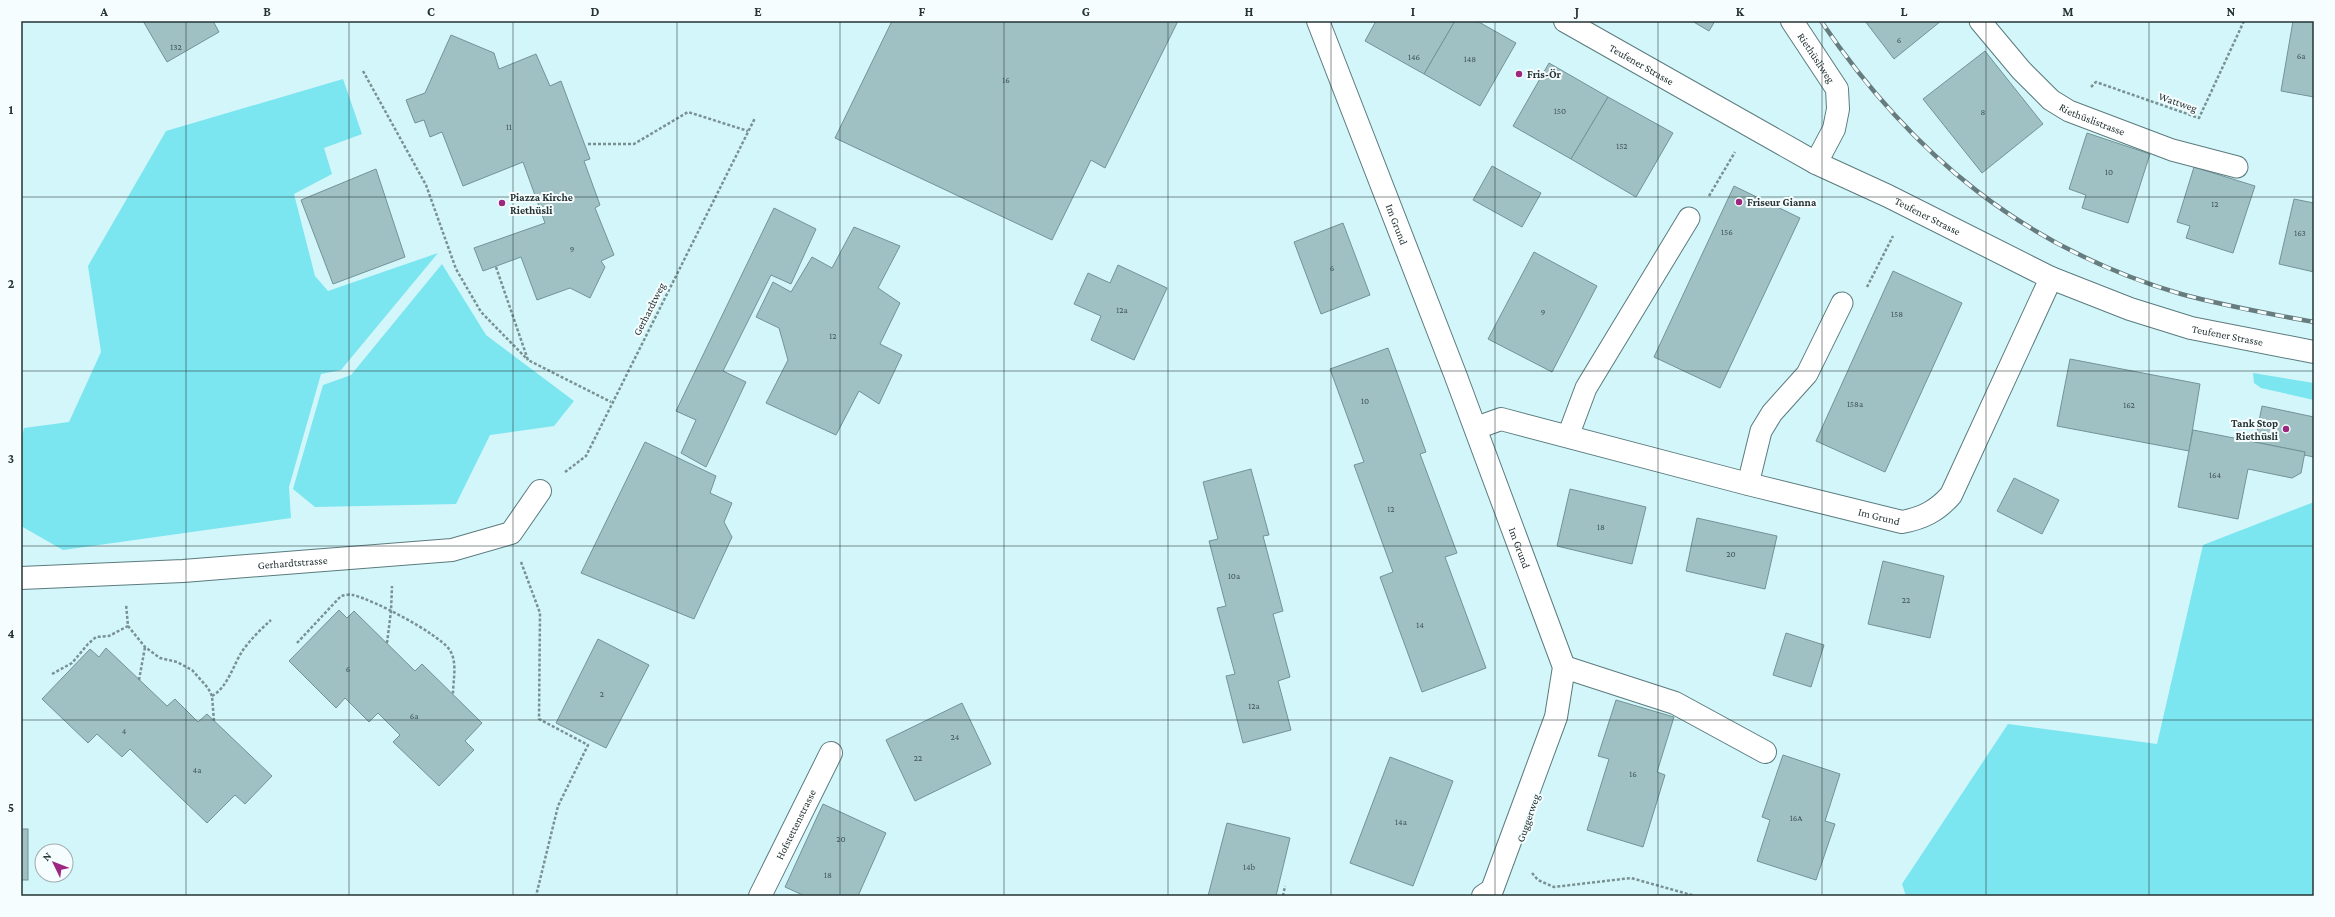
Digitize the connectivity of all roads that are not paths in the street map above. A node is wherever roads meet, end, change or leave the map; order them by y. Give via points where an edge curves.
1 (1318, 21) edge
2 (1565, 21) edge
3 (1792, 21) edge
4 (1980, 21) edge
5 (1816, 163) junction
6 (2237, 167) dead end
7 (1689, 218) road end
8 (2051, 278) junction
9 (1842, 303) road end
10 (2314, 352) edge
11 (1476, 428) junction
12 (1568, 436) junction
13 (1748, 484) junction
14 (540, 491) road end
15 (21, 578) edge
16 (1564, 667) junction
17 (1765, 752) dead end
18 (831, 753) dead end
19 (760, 896) edge
20 (1484, 896) edge

1 - 11 street, Im Grund
2 - 5 street, Teufener Strasse
3 - 5 street, Riethüsliweg via 1837,89 1838,110 1834,129
4 - 6 lane, Riethüslistrasse via 2021,70 2051,100 2069,111 2172,150
5 - 8 street, Teufener Strasse via 1888,196
7 - 12 lane via 1586,388
8 - 10 street, Teufener Strasse via 2130,309 2191,328
8 - 13 street, Im Grund via 1951,495 1942,506 1929,514 1902,522
9 - 13 lane via 1807,374 1772,413 1761,431
11 - 12 street, Im Grund via 1501,419
11 - 16 street, Im Grund
12 - 13 street, Im Grund
14 - 15 street, Gerhardtstrasse via 511,533 452,550 183,570
16 - 17 street via 1675,703
16 - 20 street, Im Grund via 1556,717 1492,890
18 - 19 street, Hofstettenstrasse

